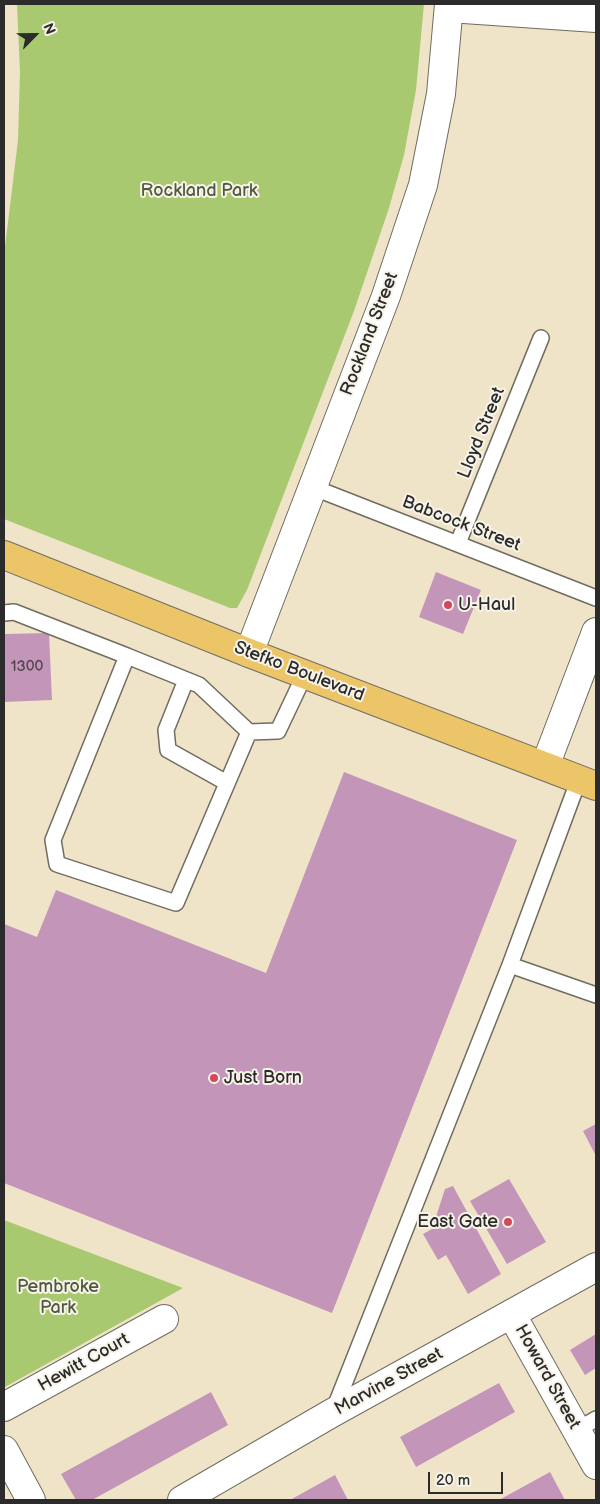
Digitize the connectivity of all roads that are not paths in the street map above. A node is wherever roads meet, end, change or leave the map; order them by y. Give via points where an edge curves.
1 (449, 6) edge
2 (596, 18) edge
3 (541, 338) dead end
4 (312, 487) junction
5 (458, 543) junction
6 (4, 555) edge
7 (596, 598) edge
8 (4, 613) edge
9 (596, 632) edge
10 (249, 653) junction
11 (127, 656) junction
12 (304, 674) junction
13 (186, 680) junction
14 (249, 732) junction
15 (545, 766) junction
16 (588, 782) edge
17 (227, 783) junction
18 (510, 965) junction
19 (596, 996) edge
20 (596, 1267) edge
21 (512, 1315) junction
22 (164, 1319) dead end
23 (4, 1407) edge
24 (332, 1413) junction
25 (586, 1425) edge
26 (4, 1450) edge
27 (596, 1465) edge
28 (31, 1500) edge
29 (182, 1500) edge

1 - 2 street
1 - 4 street, Rockland Street via 442,94 423,185 386,296
3 - 5 lane, Lloyd Street
4 - 5 lane, Babcock Street
4 - 10 street, Rockland Street
5 - 7 lane, Babcock Street
6 - 10 main road, Stefko Boulevard
8 - 11 lane via 14,612
9 - 15 street
10 - 12 main road, Stefko Boulevard
11 - 13 lane
11 - 17 lane via 53,840 57,864 176,903
12 - 14 lane via 278,731
12 - 15 main road, Stefko Boulevard
13 - 14 lane via 199,685
13 - 17 lane via 166,730 168,750
14 - 17 lane
15 - 16 main road, Stefko Boulevard
16 - 18 lane
18 - 19 lane
18 - 24 lane
20 - 21 street, Marvine Street
21 - 24 street, Marvine Street
21 - 25 street, Howard Street
22 - 23 street, Hewitt Court
24 - 29 street, Marvine Street
25 - 27 street, Howard Street
26 - 28 street

